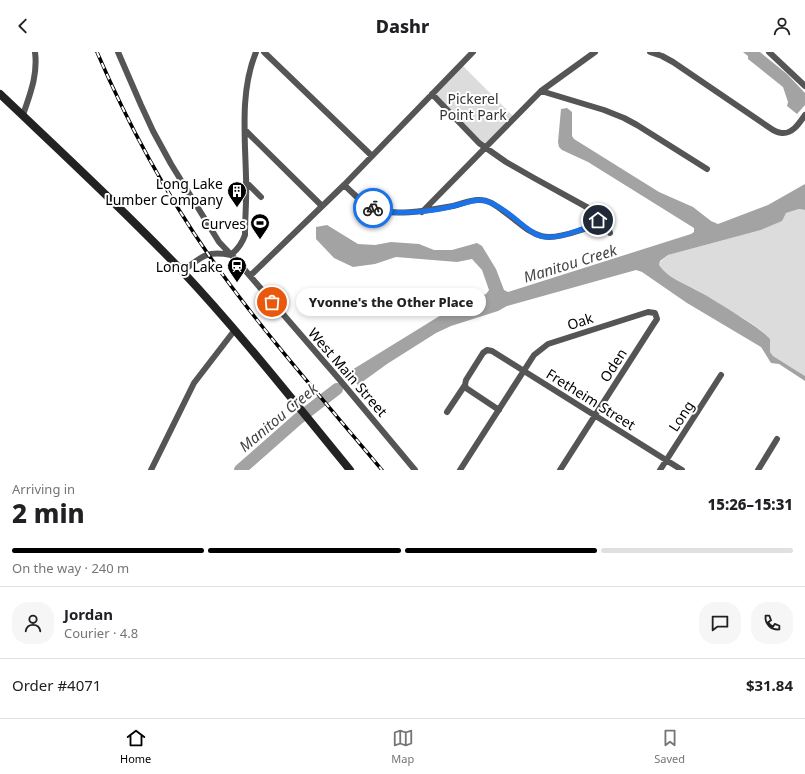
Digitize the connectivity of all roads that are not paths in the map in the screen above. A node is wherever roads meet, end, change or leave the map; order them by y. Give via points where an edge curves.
1 (35, 52) edge
2 (118, 52) edge
3 (256, 52) edge
4 (264, 52) edge
5 (473, 52) edge
6 (595, 52) edge
7 (650, 52) edge
8 (769, 52) edge
9 (805, 86) edge
10 (541, 91) junction
11 (0, 94) edge
12 (432, 94) junction
13 (23, 115) junction
14 (805, 115) edge
15 (245, 130) junction
16 (486, 147) junction
17 (372, 156) junction
18 (708, 169) dead end
19 (246, 182) junction
20 (344, 184) junction
21 (261, 197) dead end
22 (322, 206) junction
23 (422, 212) junction
24 (599, 216) junction
25 (610, 233) dead end
26 (231, 255) junction
27 (182, 272) junction
28 (250, 276) junction
29 (655, 313) joint
30 (234, 331) junction
31 (524, 371) junction
32 (721, 375) dead end
33 (465, 385) junction
34 (499, 410) junction
35 (447, 412) dead end
36 (595, 416) junction
37 (777, 439) dead end
38 (666, 461) junction
39 (151, 470) edge
40 (350, 470) edge
41 (415, 470) edge
42 (460, 470) edge
43 (560, 470) edge
44 (660, 470) edge
45 (682, 470) edge
46 (758, 470) edge

1 - 13 street via 34,83
2 - 26 street, West Main Street via 171,164 219,242
3 - 15 street via 245,99
4 - 17 street
5 - 12 street
6 - 10 street
7 - 14 street via 673,62 782,134 796,128
8 - 9 street
10 - 16 street
10 - 18 street via 604,110 637,124
11 - 13 main road
12 - 16 street via 479,143
12 - 17 street
13 - 27 main road
15 - 19 street
15 - 22 street
16 - 23 street
16 - 24 street via 534,178 585,205
17 - 20 street
19 - 21 street
19 - 26 street via 245,235 238,250
20 - 22 street
20 - 23 street via 376,210
22 - 28 street
23 - 24 street via 478,200 487,201 539,236 550,238 588,228 595,224
24 - 25 street
26 - 27 street via 213,253 203,256
26 - 28 street, West Main Street
27 - 30 main road
28 - 41 street, West Main Street
29 - 31 street, Oak via 648,312 548,344 534,355
29 - 36 street, Oden via 657,319
30 - 39 street via 194,383
30 - 40 main road
31 - 33 street, Fretheim Street via 487,350
31 - 34 street, Oak
31 - 36 street, Fretheim Street
32 - 38 street, Long
33 - 34 street
33 - 35 street
34 - 42 street, Oak
36 - 38 street, Fretheim Street
36 - 43 street, Oden
37 - 46 street
38 - 44 street, Long
38 - 45 street, Fretheim Street

